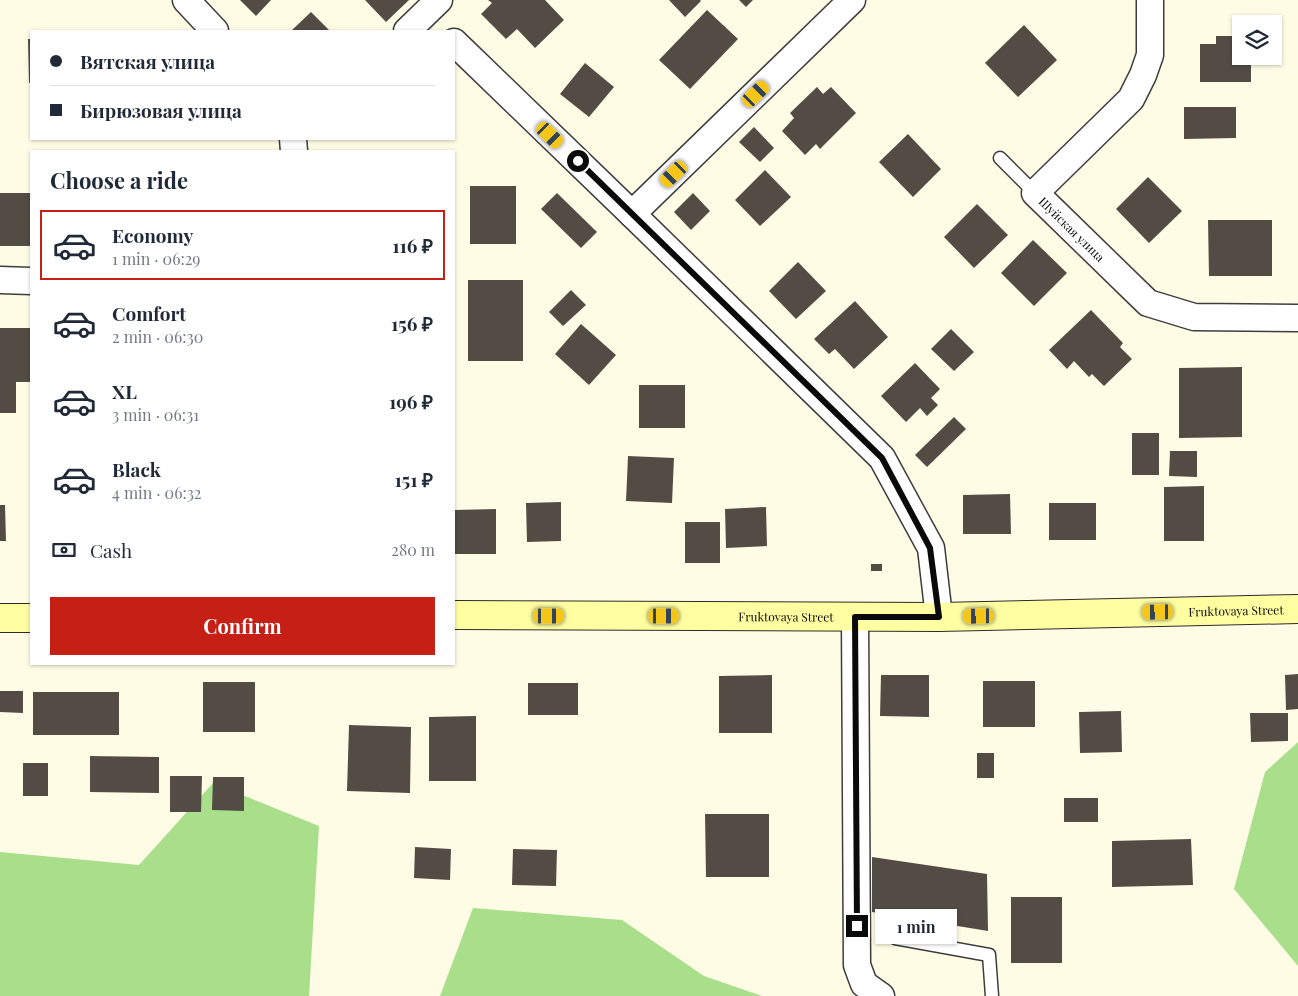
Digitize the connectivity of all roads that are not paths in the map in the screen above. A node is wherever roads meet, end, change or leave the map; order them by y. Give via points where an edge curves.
1 (186, 0) edge
2 (852, 0) edge
3 (1150, 0) edge
4 (214, 30) edge
5 (455, 43) edge
6 (1000, 158) dead end
7 (1035, 192) junction
8 (632, 214) junction
9 (0, 280) edge
10 (30, 281) edge
11 (1298, 318) edge
12 (1298, 609) edge
13 (455, 616) edge
14 (855, 617) junction
15 (939, 617) junction
16 (0, 618) edge
17 (30, 618) edge
18 (894, 938) dead end
19 (881, 996) edge
20 (992, 996) edge

1 - 4 street
2 - 8 street
3 - 7 street, Шуйская улица via 1150,55 1131,99
5 - 8 street
6 - 7 lane
7 - 11 street, Шуйская улица via 1148,303 1194,317
8 - 15 street via 882,458 930,548
9 - 10 street
12 - 15 street, Fruktovaya Street
13 - 14 street, Fruktovaya Street
14 - 15 street, Fruktovaya Street
14 - 19 street via 857,965 864,984
16 - 17 street
18 - 20 lane via 989,955

